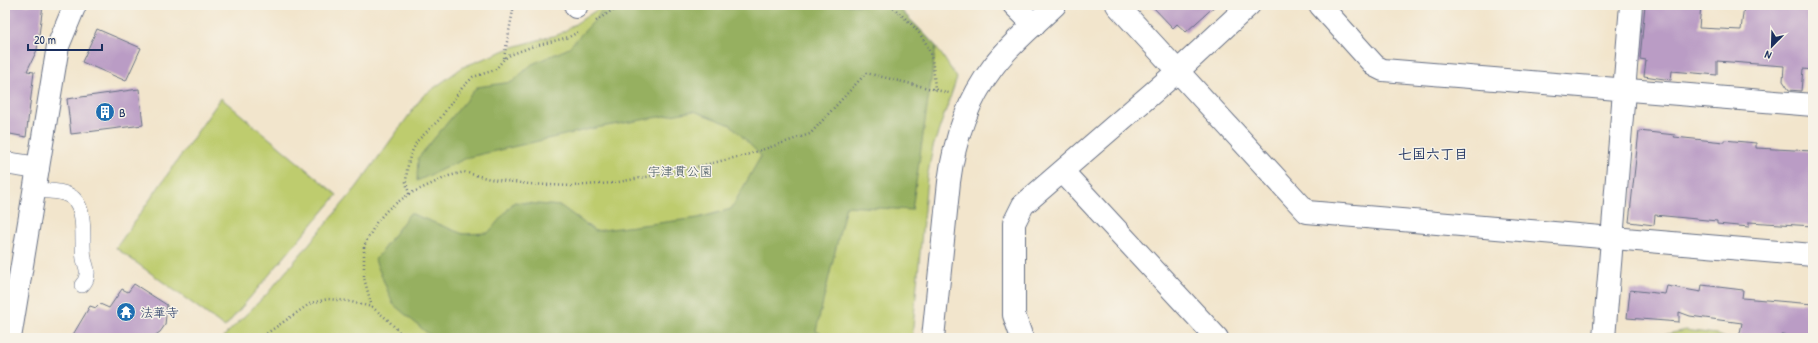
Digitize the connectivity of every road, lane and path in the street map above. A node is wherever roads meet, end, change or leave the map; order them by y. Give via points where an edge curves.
1 (75, 5) edge
2 (514, 5) edge
3 (634, 5) edge
4 (890, 5) edge
5 (1014, 5) edge
6 (1056, 5) edge
7 (1117, 5) edge
8 (1249, 5) edge
9 (1320, 5) edge
10 (1631, 5) edge
11 (593, 22) dead end
12 (1034, 25) junction
13 (581, 30) dead end
14 (504, 59) junction
15 (1178, 71) junction
16 (1623, 89) junction
17 (935, 90) junction
18 (952, 94) dead end
19 (1813, 105) edge
20 (5, 163) edge
21 (38, 168) junction
22 (1063, 172) junction
23 (35, 190) junction
24 (410, 194) junction
25 (1612, 238) junction
26 (1813, 255) edge
27 (82, 285) dead end
28 (372, 307) junction
29 (10, 338) edge
30 (260, 338) edge
31 (405, 338) edge
32 (933, 338) edge
33 (1022, 338) edge
34 (1217, 338) edge
35 (1604, 338) edge

1 - 21 street via 58,46
2 - 14 path
3 - 11 path via 611,11
4 - 17 path via 922,36 931,54
5 - 12 street
6 - 12 street
7 - 15 street
8 - 15 street
9 - 16 street via 1375,66 1382,70
10 - 16 street
12 - 32 street via 992,67 973,99 958,134 949,182
13 - 14 path via 569,37 531,47
14 - 24 path via 495,70 473,77 462,88 440,120 417,141 407,170 406,182
15 - 22 street
15 - 25 street via 1307,212
16 - 19 street
16 - 25 street
17 - 18 path
17 - 24 path via 866,73 810,134 746,155 620,182 572,186 490,179 464,172 448,176
20 - 21 street
21 - 23 street
22 - 33 street via 1023,205 1014,223 1014,315
22 - 34 street
23 - 27 lane via 65,193 77,203 81,214 84,259 88,276
23 - 29 street
24 - 28 path via 388,209 376,223 364,246 364,278
25 - 26 street
25 - 35 street
28 - 30 path via 347,300 328,299 311,303
28 - 31 path

